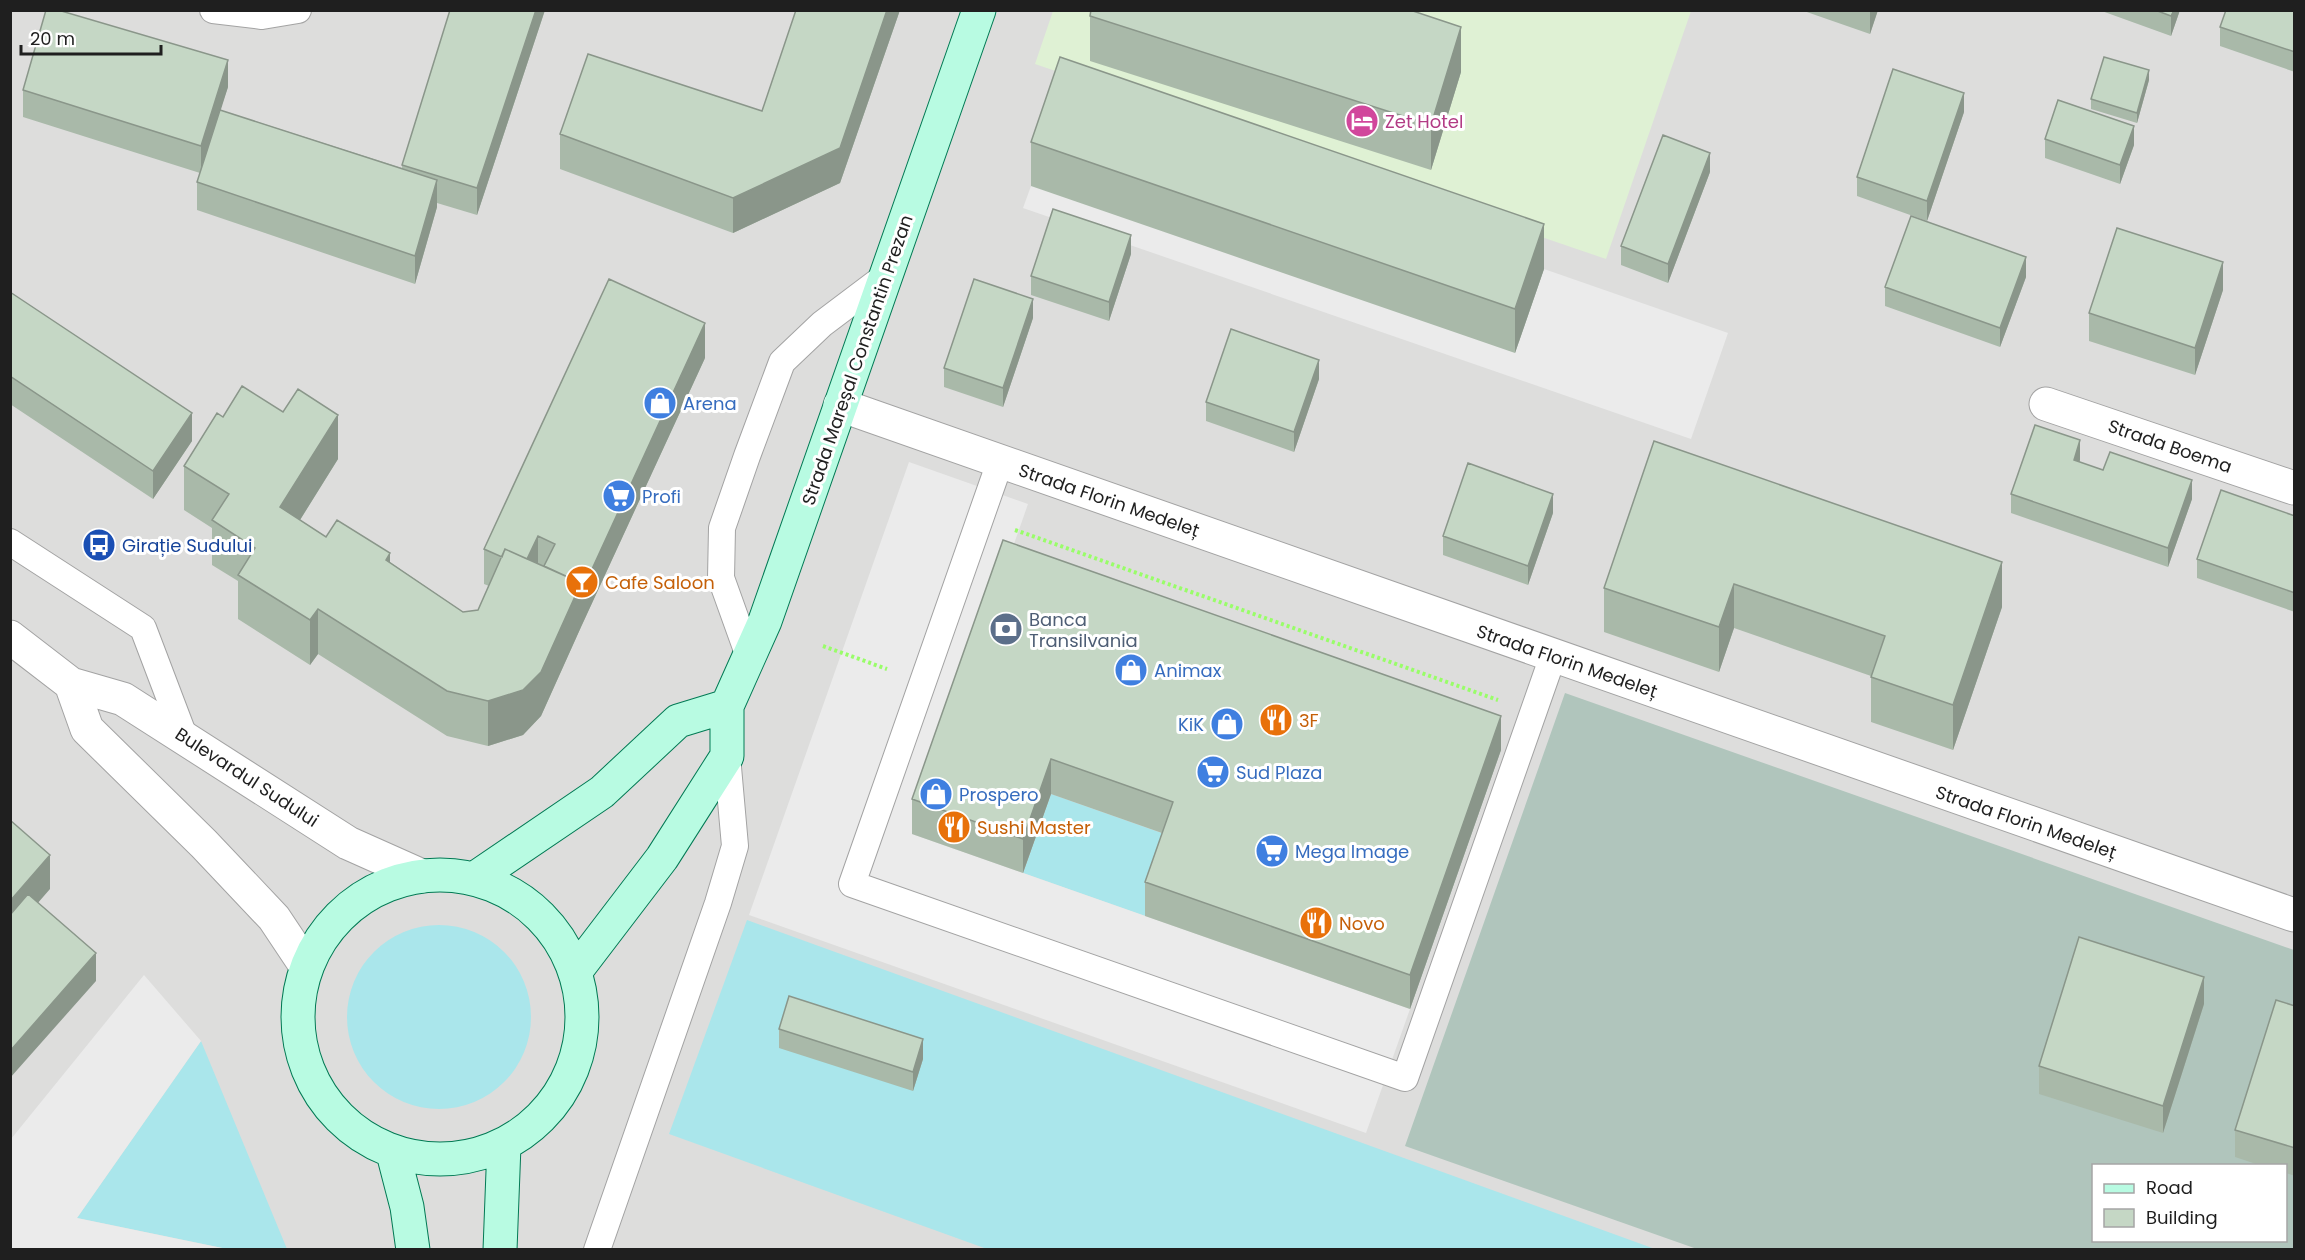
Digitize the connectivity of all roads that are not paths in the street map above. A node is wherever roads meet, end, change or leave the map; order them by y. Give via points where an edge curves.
1 (213, 10) edge
2 (298, 10) edge
3 (979, 10) edge
4 (887, 275) junction
5 (2046, 404) dead end
6 (840, 405) junction
7 (1000, 462) junction
8 (2295, 488) edge
9 (10, 542) edge
10 (19, 648) edge
11 (749, 656) junction
12 (1553, 656) junction
13 (71, 684) junction
14 (727, 706) junction
15 (184, 736) junction
16 (727, 756) junction
17 (422, 876) junction
18 (474, 879) junction
19 (2295, 915) edge
20 (306, 966) junction
21 (575, 972) junction
22 (504, 1145) junction
23 (393, 1153) junction
24 (413, 1250) edge
25 (500, 1250) edge
26 (597, 1250) edge

1 - 2 lane via 262,16
3 - 4 main road, Strada Mareșal Constantin Prezan
4 - 6 main road, Strada Mareșal Constantin Prezan
4 - 11 lane via 822,324 782,362 747,456 722,528 721,578
5 - 8 street, Strada Boema
6 - 7 street, Strada Florin Medeleț
6 - 11 main road, Strada Mareșal Constantin Prezan via 765,621
7 - 12 street, Strada Florin Medeleț
7 - 12 lane via 852,884 1405,1078
9 - 15 lane via 143,628
10 - 13 street, Bulevardul Sudului
11 - 14 main road, Strada Mareșal Constantin Prezan
12 - 19 street, Strada Florin Medeleț
13 - 15 street, Bulevardul Sudului via 123,699
13 - 20 street via 87,729 274,918
14 - 16 main road, Strada Mareșal Constantin Prezan
14 - 18 main road via 678,721 602,792
15 - 17 street, Bulevardul Sudului via 348,843
16 - 21 main road via 662,858
16 - 26 lane via 735,846
17 - 18 main road via 448,874
17 - 20 main road via 385,885 351,905 325,933
18 - 21 main road via 518,897 553,929
20 - 23 main road via 298,1011 302,1057 322,1098 353,1131
21 - 22 main road via 583,1012 578,1053 562,1090 537,1122
22 - 23 main road via 468,1158 430,1160
22 - 25 main road
23 - 24 main road

